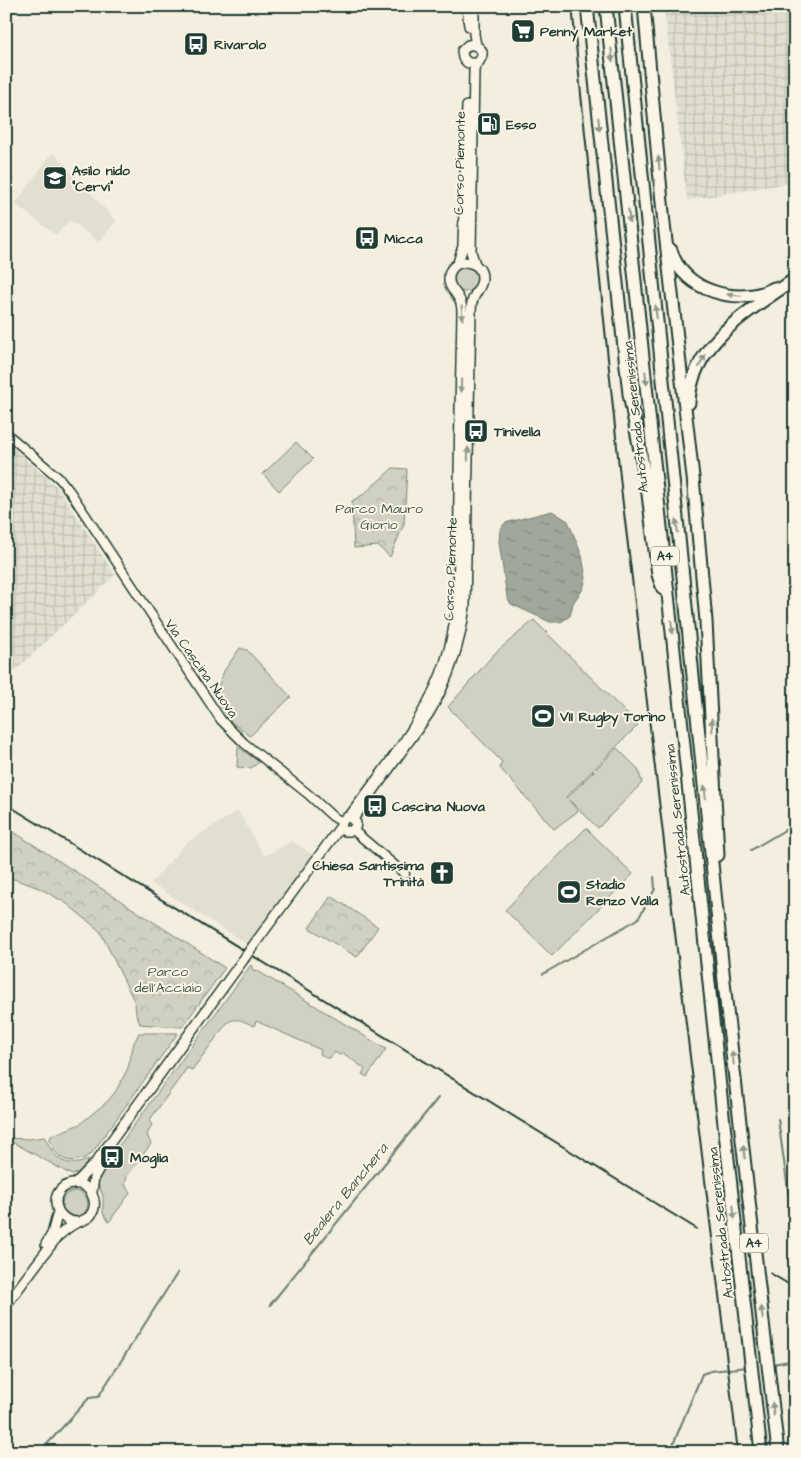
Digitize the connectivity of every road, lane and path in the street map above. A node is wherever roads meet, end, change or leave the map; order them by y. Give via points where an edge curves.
1 (467, 6) edge
2 (474, 6) edge
3 (587, 6) edge
4 (606, 6) edge
5 (625, 6) edge
6 (644, 6) edge
7 (472, 45) junction
8 (472, 63) junction
9 (664, 224) junction
10 (458, 263) junction
11 (475, 264) junction
12 (795, 274) edge
13 (795, 278) edge
14 (454, 291) junction
15 (477, 291) junction
16 (6, 432) edge
17 (694, 477) junction
18 (670, 607) junction
19 (347, 824) junction
20 (406, 874) dead end
21 (246, 962) junction
22 (726, 1001) junction
23 (75, 1184) junction
24 (92, 1192) junction
25 (58, 1212) junction
26 (77, 1222) junction
27 (6, 1296) edge
28 (6, 1306) edge
29 (761, 1452) edge
30 (778, 1452) edge

1 - 7 main road
2 - 7 main road
3 -> 18 highway via 629,394 647,486 658,575
4 -> 18 highway, Autostrada Serenissima / A4
22 -> 5 highway, A4
9 -> 6 highway
7 - 8 main road via 480,48 481,53 480,58
7 - 8 main road via 462,53 464,60
8 - 10 main road, Corso Piemonte via 463,246
8 - 11 main road, Corso Piemonte via 471,252
12 -> 9 highway via 765,293 747,296 714,292 695,282 674,258
9 - 17 highway
10 - 11 main road
10 - 14 main road via 449,274 449,283
11 - 15 main road via 482,277
17 -> 13 highway via 689,397 703,357 731,326
14 - 15 main road via 463,296
14 -> 19 main road, Corso Piemonte via 462,312 458,588 452,636 445,663 426,705
19 -> 15 main road, Corso Piemonte via 429,713 455,659 464,606 471,312
16 - 19 street, Via Cascina Nuova via 66,486 227,727 332,816
22 -> 17 highway via 706,621
18 -> 29 highway, Autostrada Serenissima / A4
19 - 20 street, Via Cascina Nuova
19 - 21 main road, bridge
21 - 23 main road via 91,1169
21 - 24 main road via 100,1166
30 -> 22 highway, A4
23 - 24 main road
23 - 25 main road via 60,1192 56,1199
24 - 26 main road via 93,1210 87,1218
25 - 26 main road via 66,1220
25 - 27 main road via 49,1239
26 - 28 main road via 57,1237

